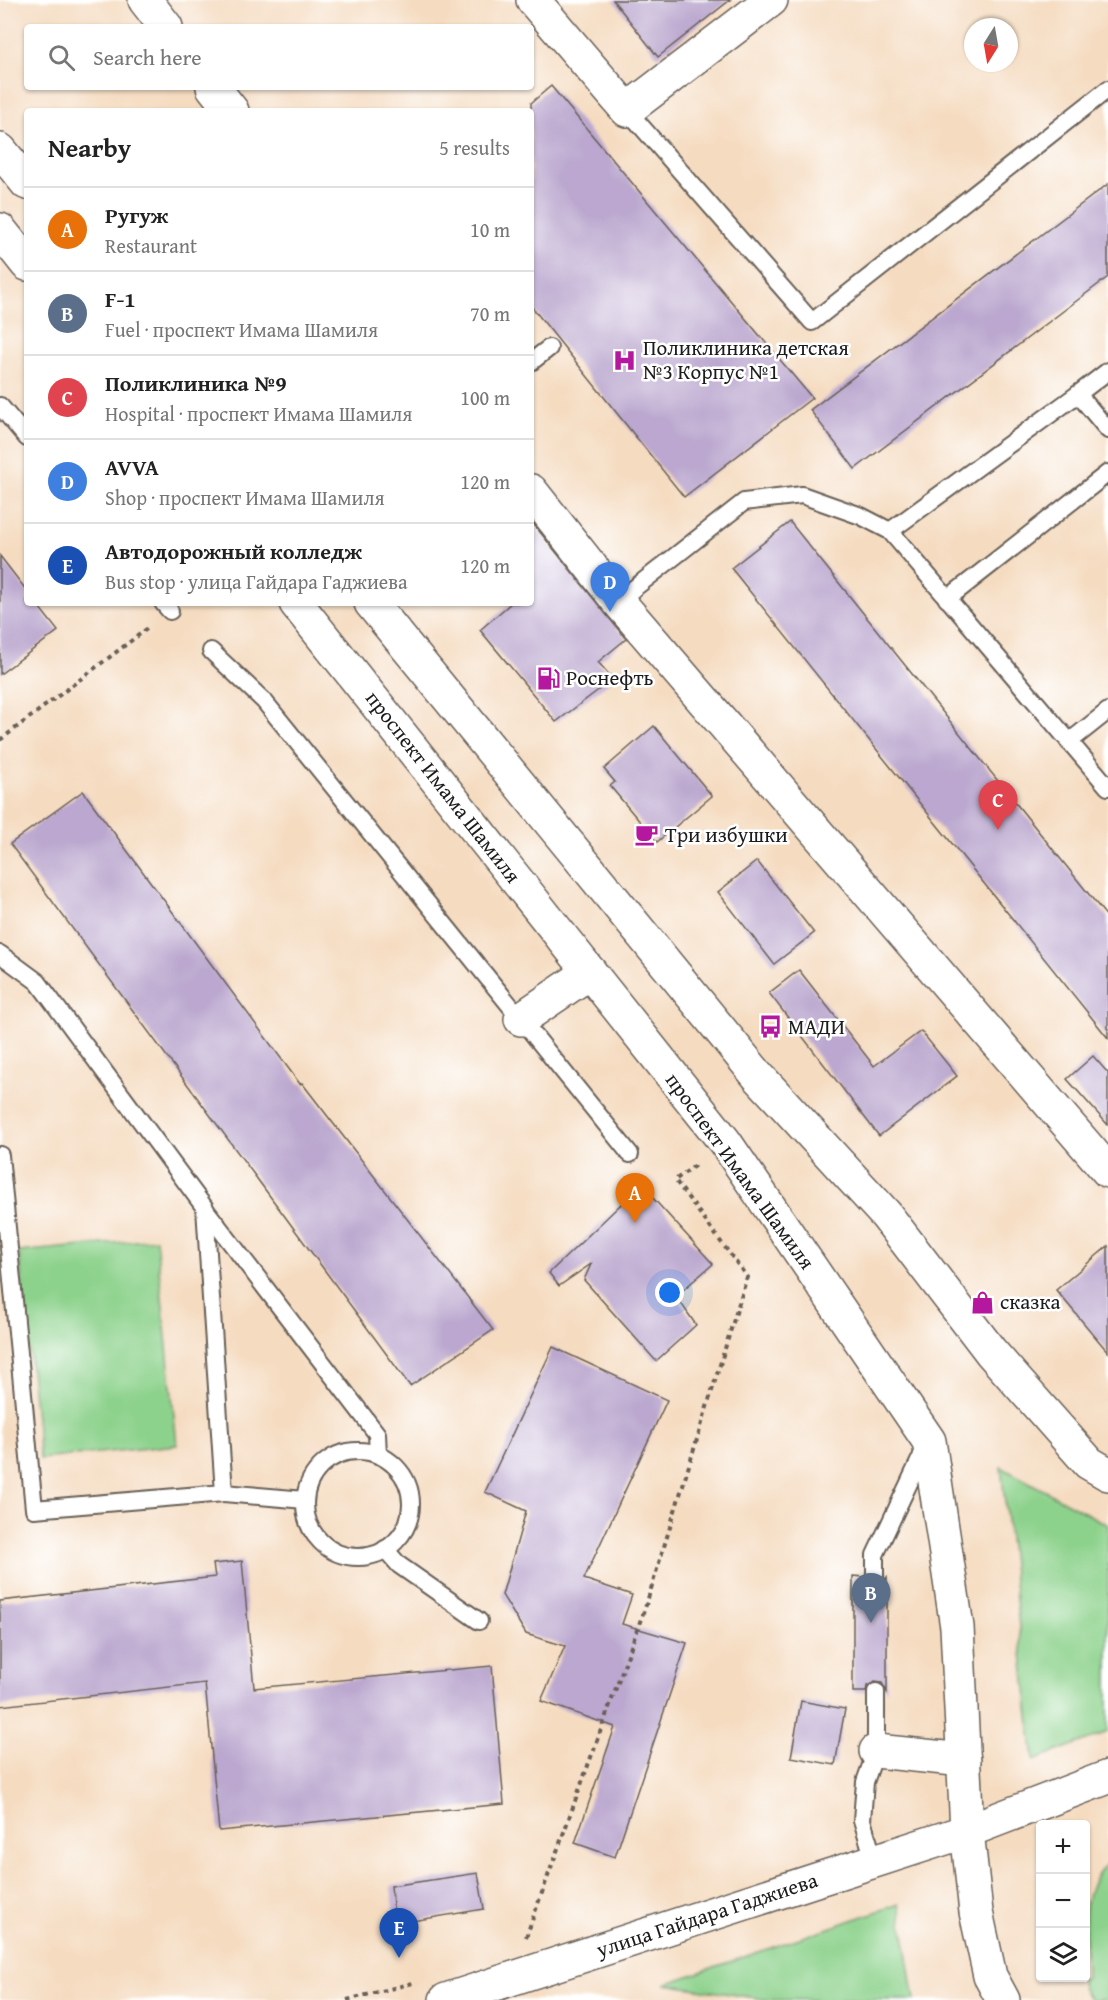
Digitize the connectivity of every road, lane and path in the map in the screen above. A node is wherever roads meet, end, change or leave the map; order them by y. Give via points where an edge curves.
1 (144, 0) edge
2 (532, 0) edge
3 (771, 0) edge
4 (164, 24) edge
5 (1108, 89) edge
6 (215, 90) edge
7 (230, 108) edge
8 (627, 110) junction
9 (0, 150) edge
10 (24, 179) edge
11 (0, 230) edge
12 (24, 260) edge
13 (549, 348) dead end
14 (534, 360) edge
15 (1108, 370) edge
16 (1078, 394) junction
17 (0, 406) edge
18 (1108, 430) edge
19 (24, 434) edge
20 (1108, 473) edge
21 (534, 495) edge
22 (890, 531) junction
23 (947, 598) junction
24 (618, 601) junction
25 (298, 606) edge
26 (373, 606) edge
27 (166, 607) edge
28 (211, 651) dead end
29 (1108, 711) edge
30 (0, 740) edge
31 (1069, 742) junction
32 (1108, 787) edge
33 (0, 954) edge
34 (590, 972) junction
35 (521, 1019) junction
36 (725, 1143) junction
37 (630, 1154) dead end
38 (0, 1155) edge
39 (1108, 1171) edge
40 (205, 1208) junction
41 (929, 1441) junction
42 (378, 1455) junction
43 (1108, 1474) edge
44 (224, 1493) junction
45 (305, 1500) junction
46 (386, 1549) junction
47 (875, 1577) dead end
48 (479, 1620) dead end
49 (876, 1692) dead end
50 (876, 1751) junction
51 (964, 1760) junction
52 (1108, 1777) edge
53 (967, 1831) junction
54 (874, 1860) junction
55 (523, 1945) dead end
56 (416, 1983) dead end
57 (347, 2000) edge
58 (446, 2000) edge
59 (1003, 2000) edge

1 - 4 main road
2 - 8 main road
3 - 8 main road
5 - 8 lane via 812,322
6 - 7 main road
9 - 10 main road
11 - 12 main road
13 - 14 lane
15 - 16 lane
16 - 18 lane
16 - 22 lane
17 - 19 lane
20 - 23 lane
21 - 24 main road
22 - 23 lane
22 - 24 lane via 802,495 744,502
23 - 31 lane
24 - 39 main road
25 - 34 main road, проспект Имама Шамиля
26 - 43 main road via 758,1076 886,1215 991,1352 1089,1463
27 - 30 path
28 - 35 lane via 264,701
29 - 31 lane
31 - 32 lane
33 - 40 lane via 38,982
34 - 35 main road
34 - 36 main road, проспект Имама Шамиля
35 - 37 lane
36 - 41 main road, проспект Имама Шамиля
36 - 55 path via 675,1180 747,1276 646,1605
38 - 44 lane via 34,1509
40 - 42 lane via 377,1434
40 - 44 lane
41 - 47 lane via 875,1555
41 - 51 main road, проспект Имама Шамиля via 957,1627
42 - 45 lane via 353,1452 330,1459 309,1484
42 - 46 lane via 403,1476 411,1508 398,1538
44 - 45 lane
45 - 46 lane via 306,1516 323,1545 354,1557
46 - 48 lane via 399,1565
49 - 50 lane
50 - 51 main road
50 - 54 lane via 866,1782 862,1820
51 - 53 main road, проспект Имама Шамиля
52 - 53 main road, улица Гайдара Гаджиева
53 - 54 main road, улица Гайдара Гаджиева
53 - 59 main road, проспект Имама Шамиля via 976,1912 990,1976
54 - 58 main road, улица Гайдара Гаджиева
56 - 57 path

